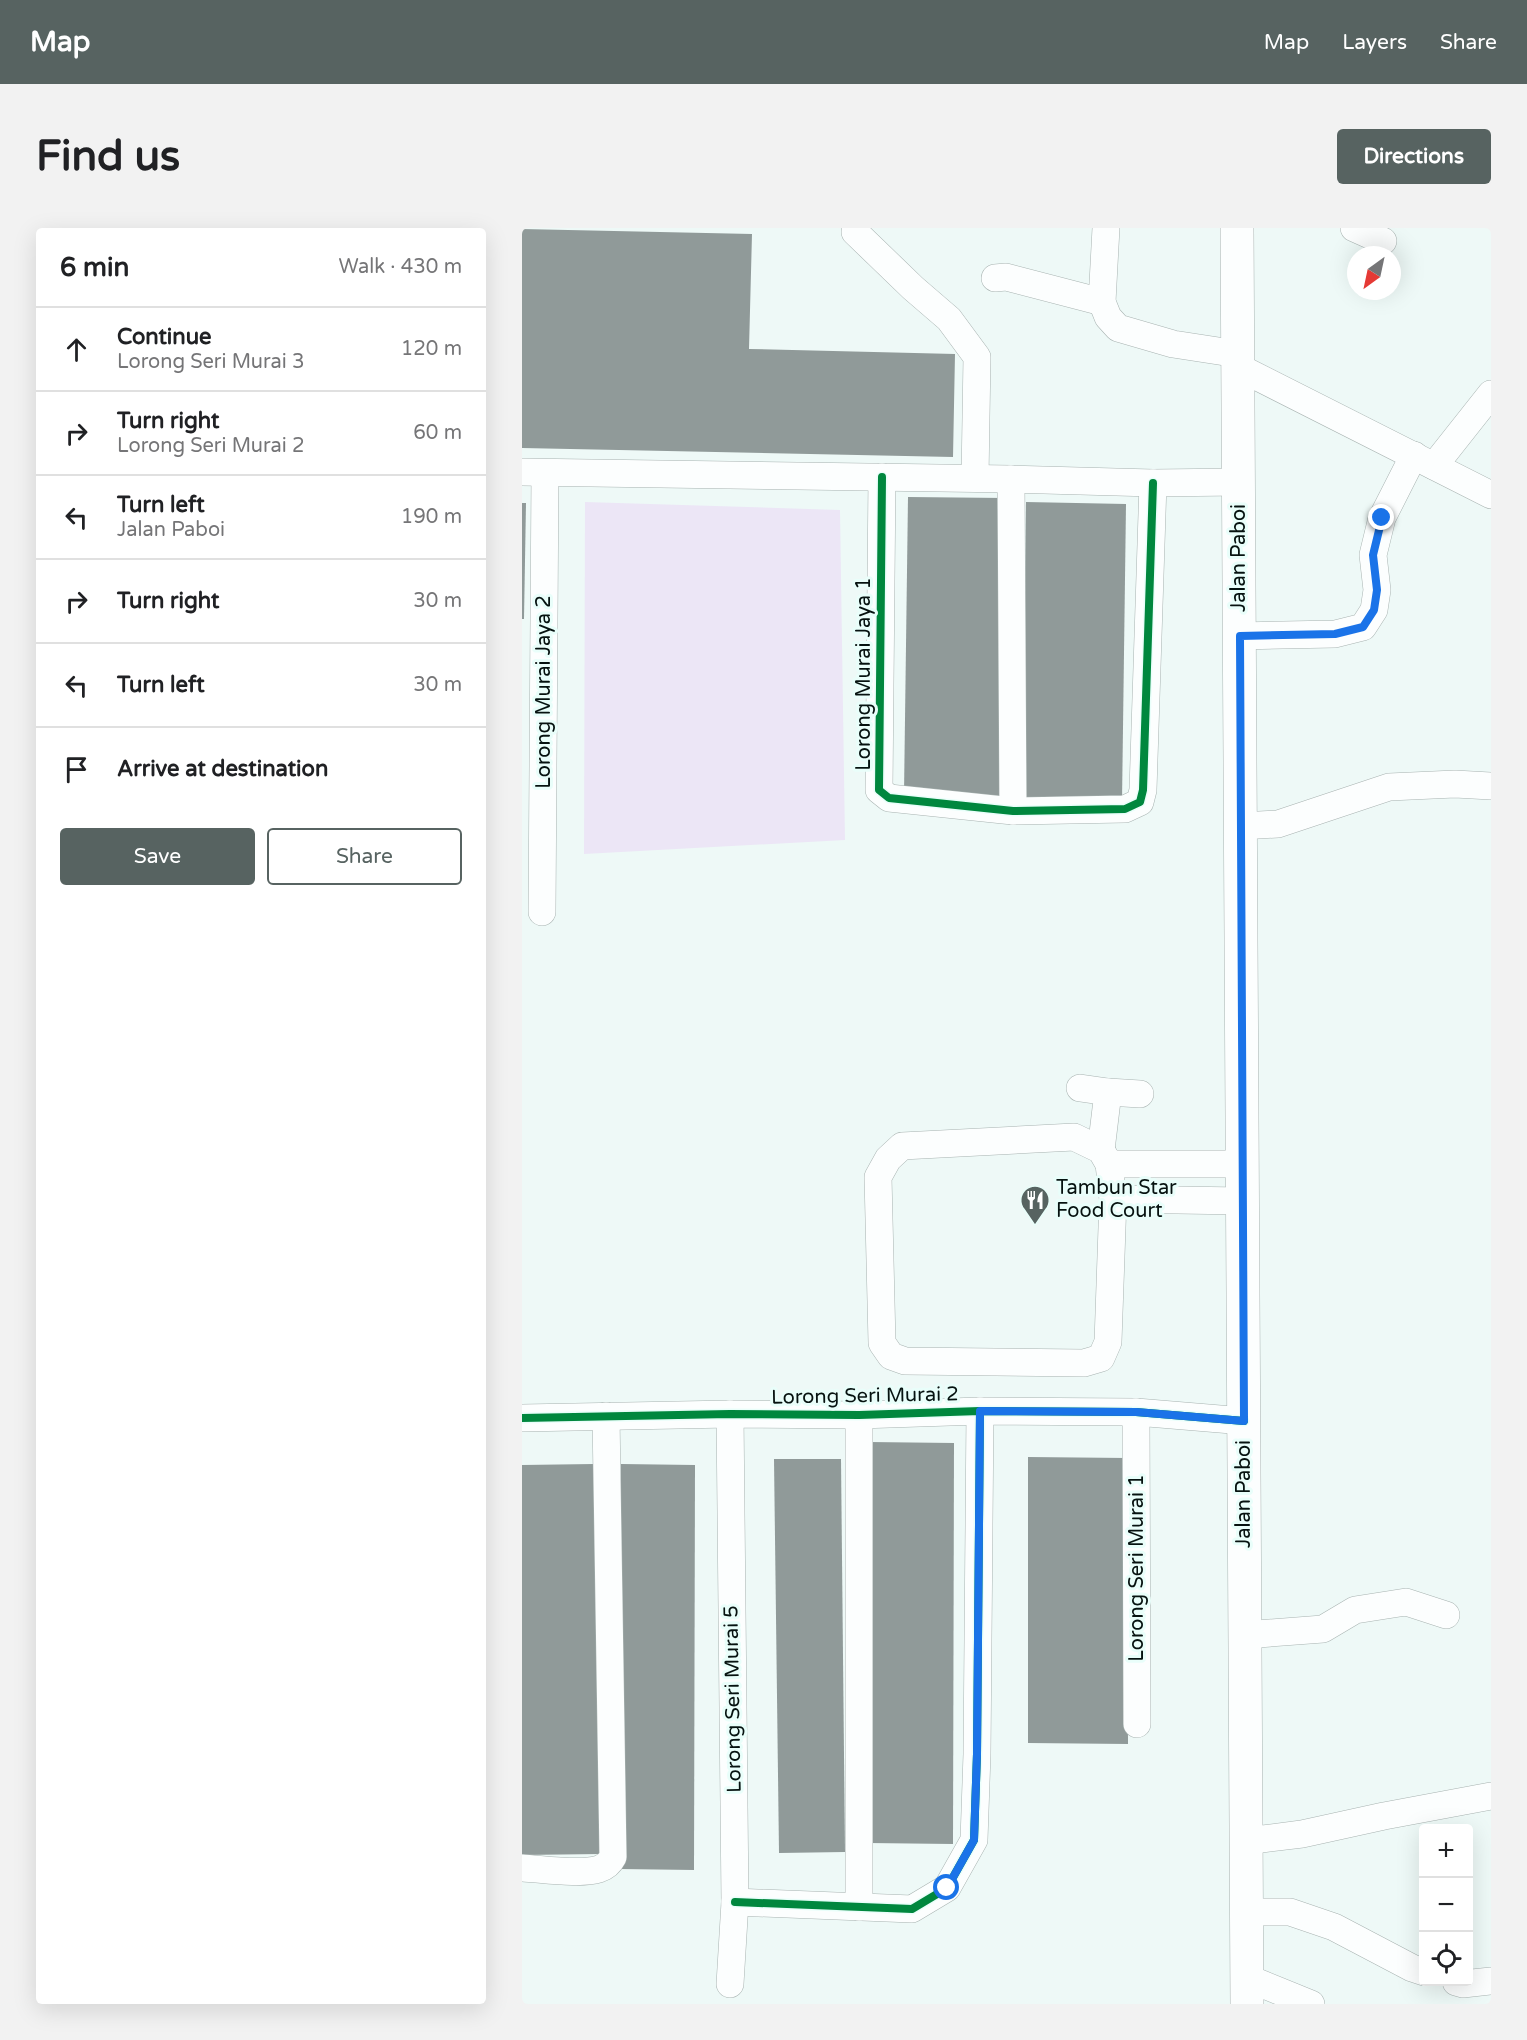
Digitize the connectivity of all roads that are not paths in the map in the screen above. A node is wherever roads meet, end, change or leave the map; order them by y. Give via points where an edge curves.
1 (1106, 228) edge
2 (1237, 228) edge
3 (1354, 228) edge
4 (855, 232) dead end
5 (1383, 241) dead end
6 (995, 278) dead end
7 (1102, 302) junction
8 (1238, 360) junction
9 (1491, 394) edge
10 (1424, 460) junction
11 (534, 472) edge
12 (882, 477) junction
13 (975, 478) junction
14 (1011, 479) junction
15 (1239, 482) junction
16 (1153, 483) junction
17 (1491, 495) edge
18 (1240, 636) junction
19 (1491, 786) edge
20 (1013, 811) junction
21 (1241, 826) junction
22 (542, 912) dead end
23 (1080, 1088) dead end
24 (1108, 1092) junction
25 (1140, 1094) dead end
26 (1105, 1157) junction
27 (1241, 1164) junction
28 (1113, 1199) junction
29 (1242, 1201) junction
30 (980, 1411) junction
31 (1136, 1412) junction
32 (730, 1414) junction
33 (859, 1415) junction
34 (606, 1416) junction
35 (522, 1418) edge
36 (1244, 1421) junction
37 (1446, 1615) dead end
38 (1244, 1635) junction
39 (1137, 1724) dead end
40 (1491, 1796) edge
41 (1246, 1841) junction
42 (522, 1868) edge
43 (735, 1902) junction
44 (859, 1907) junction
45 (1247, 1912) junction
46 (1419, 1970) edge
47 (1491, 1981) edge
48 (1473, 1983) edge
49 (730, 1984) dead end
50 (1247, 1991) edge
51 (1311, 2004) edge

1 - 7 street
2 - 8 main road, Jalan Paboi
3 - 5 street
4 - 13 street via 949,319 977,357
6 - 7 street via 1006,277
7 - 8 street via 1118,328
8 - 10 street
8 - 15 main road, Jalan Paboi
9 - 10 street
10 - 17 street
10 - 18 street via 1382,518 1373,555 1377,590 1374,610 1363,627 1335,634
11 - 12 street
11 - 22 street, Lorong Murai Jaya 2
12 - 13 street
12 - 20 street, Lorong Murai Jaya 1 via 879,790 889,798
13 - 14 street
14 - 16 street
14 - 20 street
15 - 16 street
15 - 18 main road, Jalan Paboi
16 - 20 street, Lorong Murai Jaya 1 via 1140,802 1125,809
18 - 21 main road, Jalan Paboi
19 - 21 street via 1389,787 1278,824
21 - 27 main road, Jalan Paboi
23 - 24 street
24 - 25 street
24 - 26 street
26 - 27 street
26 - 28 street
26 - 28 street via 1074,1137 902,1146 888,1159 878,1177 882,1342 891,1356 905,1361 1084,1363 1101,1358 1108,1342
27 - 29 main road, Jalan Paboi
28 - 29 street
29 - 36 main road, Jalan Paboi
30 - 31 street, Lorong Seri Murai 2
30 - 33 street, Lorong Seri Murai 2
30 - 44 street via 974,1840 947,1888 912,1909
31 - 36 street, Lorong Seri Murai 2
31 - 39 street, Lorong Seri Murai 1
32 - 33 street, Lorong Seri Murai 2
32 - 34 street, Lorong Seri Murai 2
32 - 43 street, Lorong Seri Murai 5
33 - 44 street
34 - 35 street, Lorong Seri Murai 2
34 - 42 street via 614,1857 597,1870
36 - 38 main road, Jalan Paboi
37 - 38 street via 1406,1602 1355,1610 1323,1629
38 - 41 main road, Jalan Paboi
40 - 41 street via 1302,1834
41 - 45 main road, Jalan Paboi
43 - 44 street
43 - 49 street, Lorong Seri Murai 5
45 - 46 street via 1290,1912 1334,1927
45 - 50 main road, Jalan Paboi
47 - 48 street
50 - 51 street

